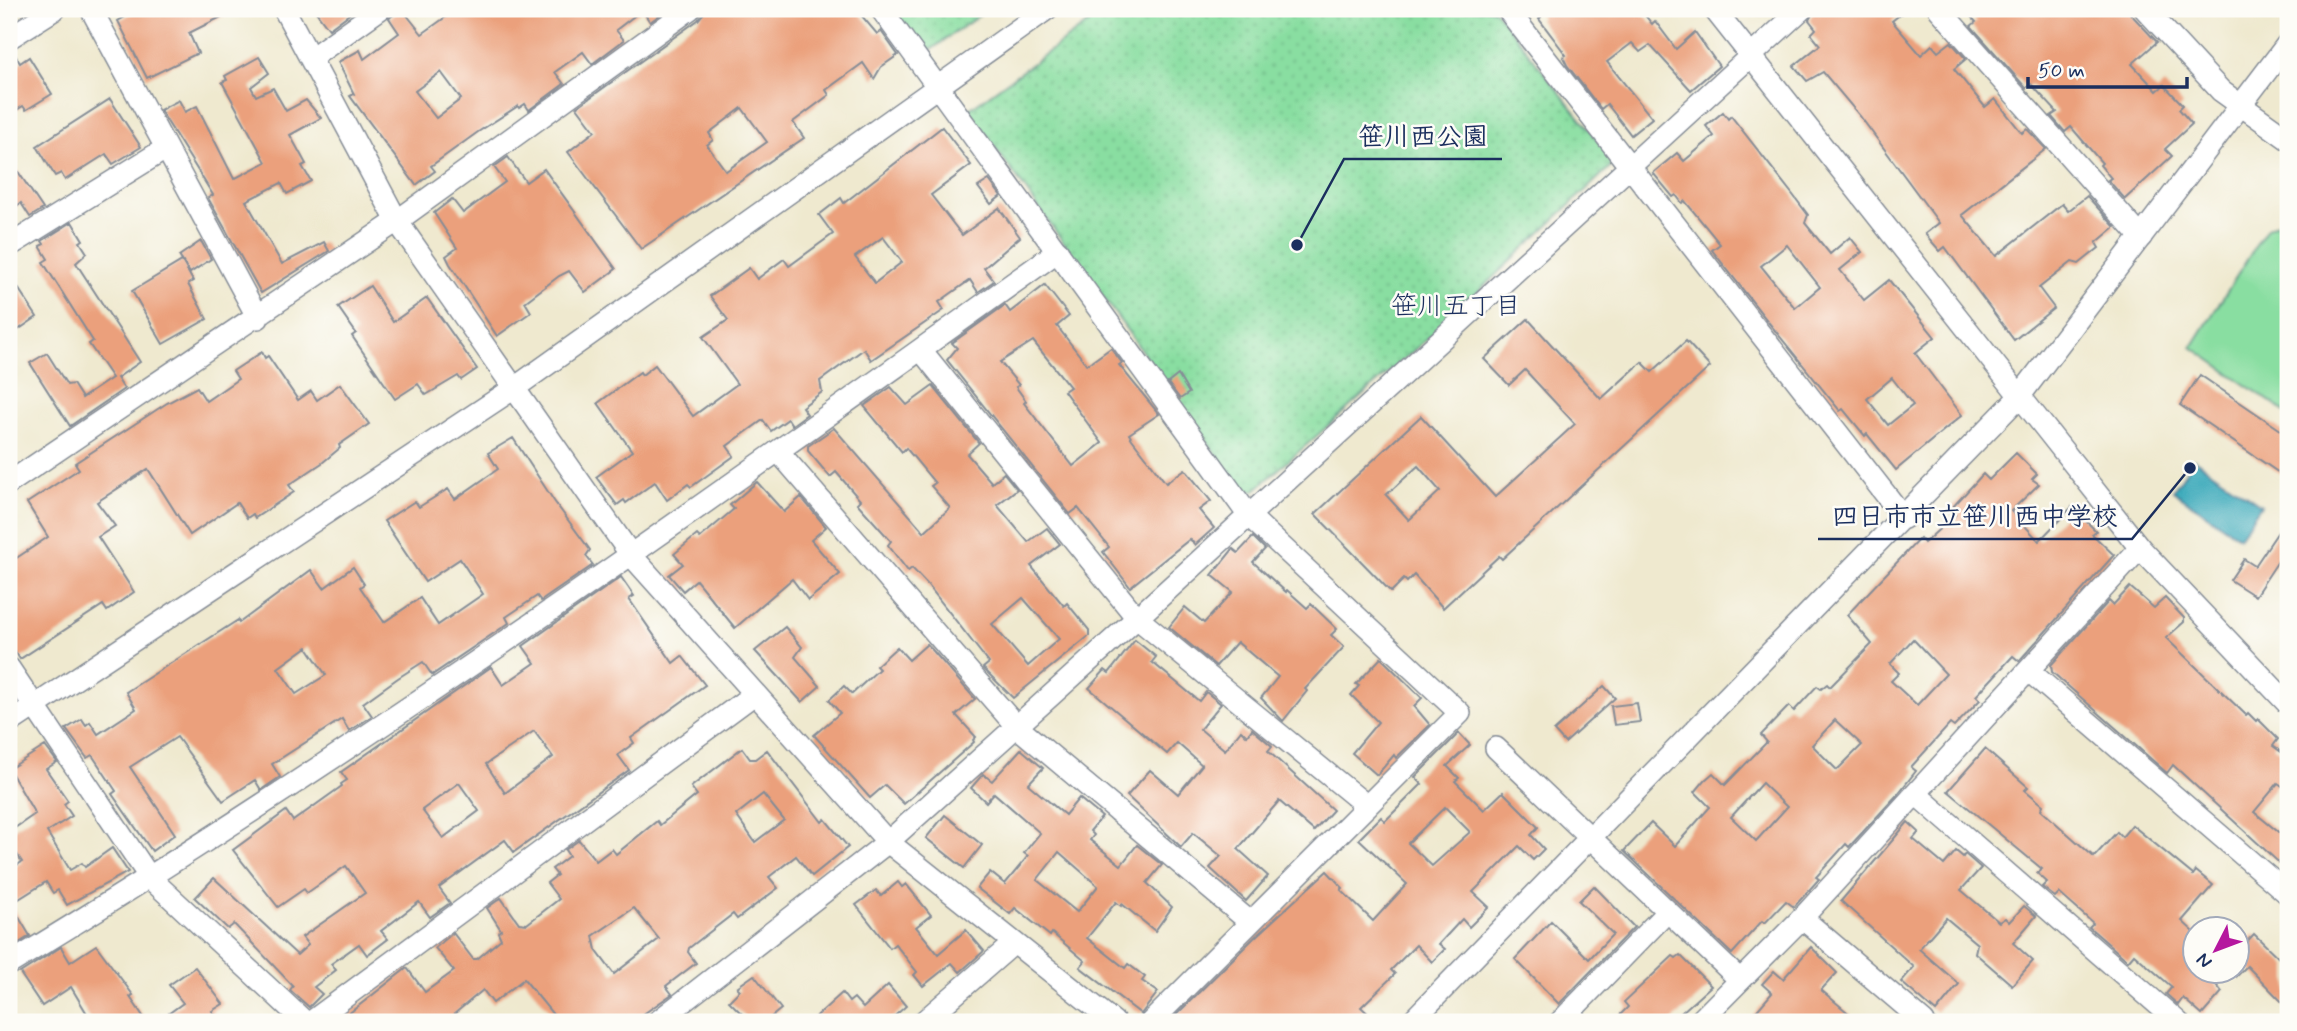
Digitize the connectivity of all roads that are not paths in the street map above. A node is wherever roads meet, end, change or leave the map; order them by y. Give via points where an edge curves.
1 (55, 9) edge
2 (91, 9) edge
3 (284, 9) edge
4 (380, 9) edge
5 (690, 9) edge
6 (881, 9) edge
7 (1047, 9) edge
8 (1507, 9) edge
9 (1714, 9) edge
10 (1802, 9) edge
11 (1939, 9) edge
12 (2145, 9) edge
13 (9, 38) edge
14 (2288, 43) edge
15 (311, 58) junction
16 (1751, 58) junction
17 (938, 88) junction
18 (2242, 107) junction
19 (2288, 139) edge
20 (165, 149) junction
21 (1631, 166) junction
22 (397, 221) junction
23 (2141, 237) junction
24 (9, 246) edge
25 (1058, 251) junction
26 (258, 318) junction
27 (921, 350) junction
28 (513, 389) junction
29 (2018, 397) junction
30 (778, 451) junction
31 (9, 483) edge
32 (1249, 516) junction
33 (1904, 518) junction
34 (2140, 548) junction
35 (631, 555) junction
36 (1137, 618) junction
37 (9, 668) edge
38 (2029, 671) junction
39 (753, 695) junction
40 (2288, 704) edge
41 (35, 707) junction
42 (9, 723) edge
43 (1016, 726) junction
44 (1496, 748) dead end
45 (1917, 795) junction
46 (1367, 806) junction
47 (1589, 840) junction
48 (888, 842) junction
49 (150, 878) junction
50 (2288, 894) edge
51 (1667, 912) junction
52 (1802, 918) junction
53 (1250, 922) junction
54 (1014, 943) junction
55 (9, 964) edge
56 (1740, 980) junction
57 (305, 1022) edge
58 (311, 1022) edge
59 (657, 1022) edge
60 (923, 1022) edge
61 (1114, 1022) edge
62 (1152, 1022) edge
63 (1411, 1022) edge
64 (1560, 1022) edge
65 (1699, 1022) edge
66 (1924, 1022) edge
67 (2178, 1022) edge

1 - 13 street
2 - 20 street
3 - 15 street
4 - 15 street
5 - 22 street
6 - 17 street
7 - 17 street
8 - 21 street
9 - 16 street
10 - 16 street
11 - 23 street
12 - 18 street via 2221,91
14 - 18 street
15 - 22 street
16 - 21 street
16 - 29 street
17 - 25 street
17 - 28 street
18 - 19 street
18 - 23 street
20 - 24 street
20 - 26 street
21 - 32 street
21 - 33 street
22 - 26 street
22 - 28 street
23 - 29 street
25 - 27 street
25 - 32 street
26 - 31 street
27 - 30 street
27 - 36 street
28 - 35 street
28 - 41 street
29 - 33 street
29 - 34 street
30 - 35 street
30 - 43 street
32 - 36 street
32 - 46 street via 1460,713
33 - 47 street
34 - 38 street
34 - 40 street
35 - 39 street
35 - 49 street
36 - 43 street
36 - 46 street
37 - 41 street
38 - 45 street
38 - 50 street
39 - 48 street
39 - 58 street
41 - 42 street
41 - 49 street
43 - 48 street
43 - 53 street
44 - 47 street
45 - 52 street
45 - 67 street
46 - 53 street
47 - 51 street
47 - 63 street
48 - 54 street
48 - 59 street
49 - 55 street
49 - 57 street
51 - 56 street
51 - 64 street
52 - 56 street
52 - 66 street
53 - 62 street
54 - 60 street
54 - 61 street
56 - 65 street

